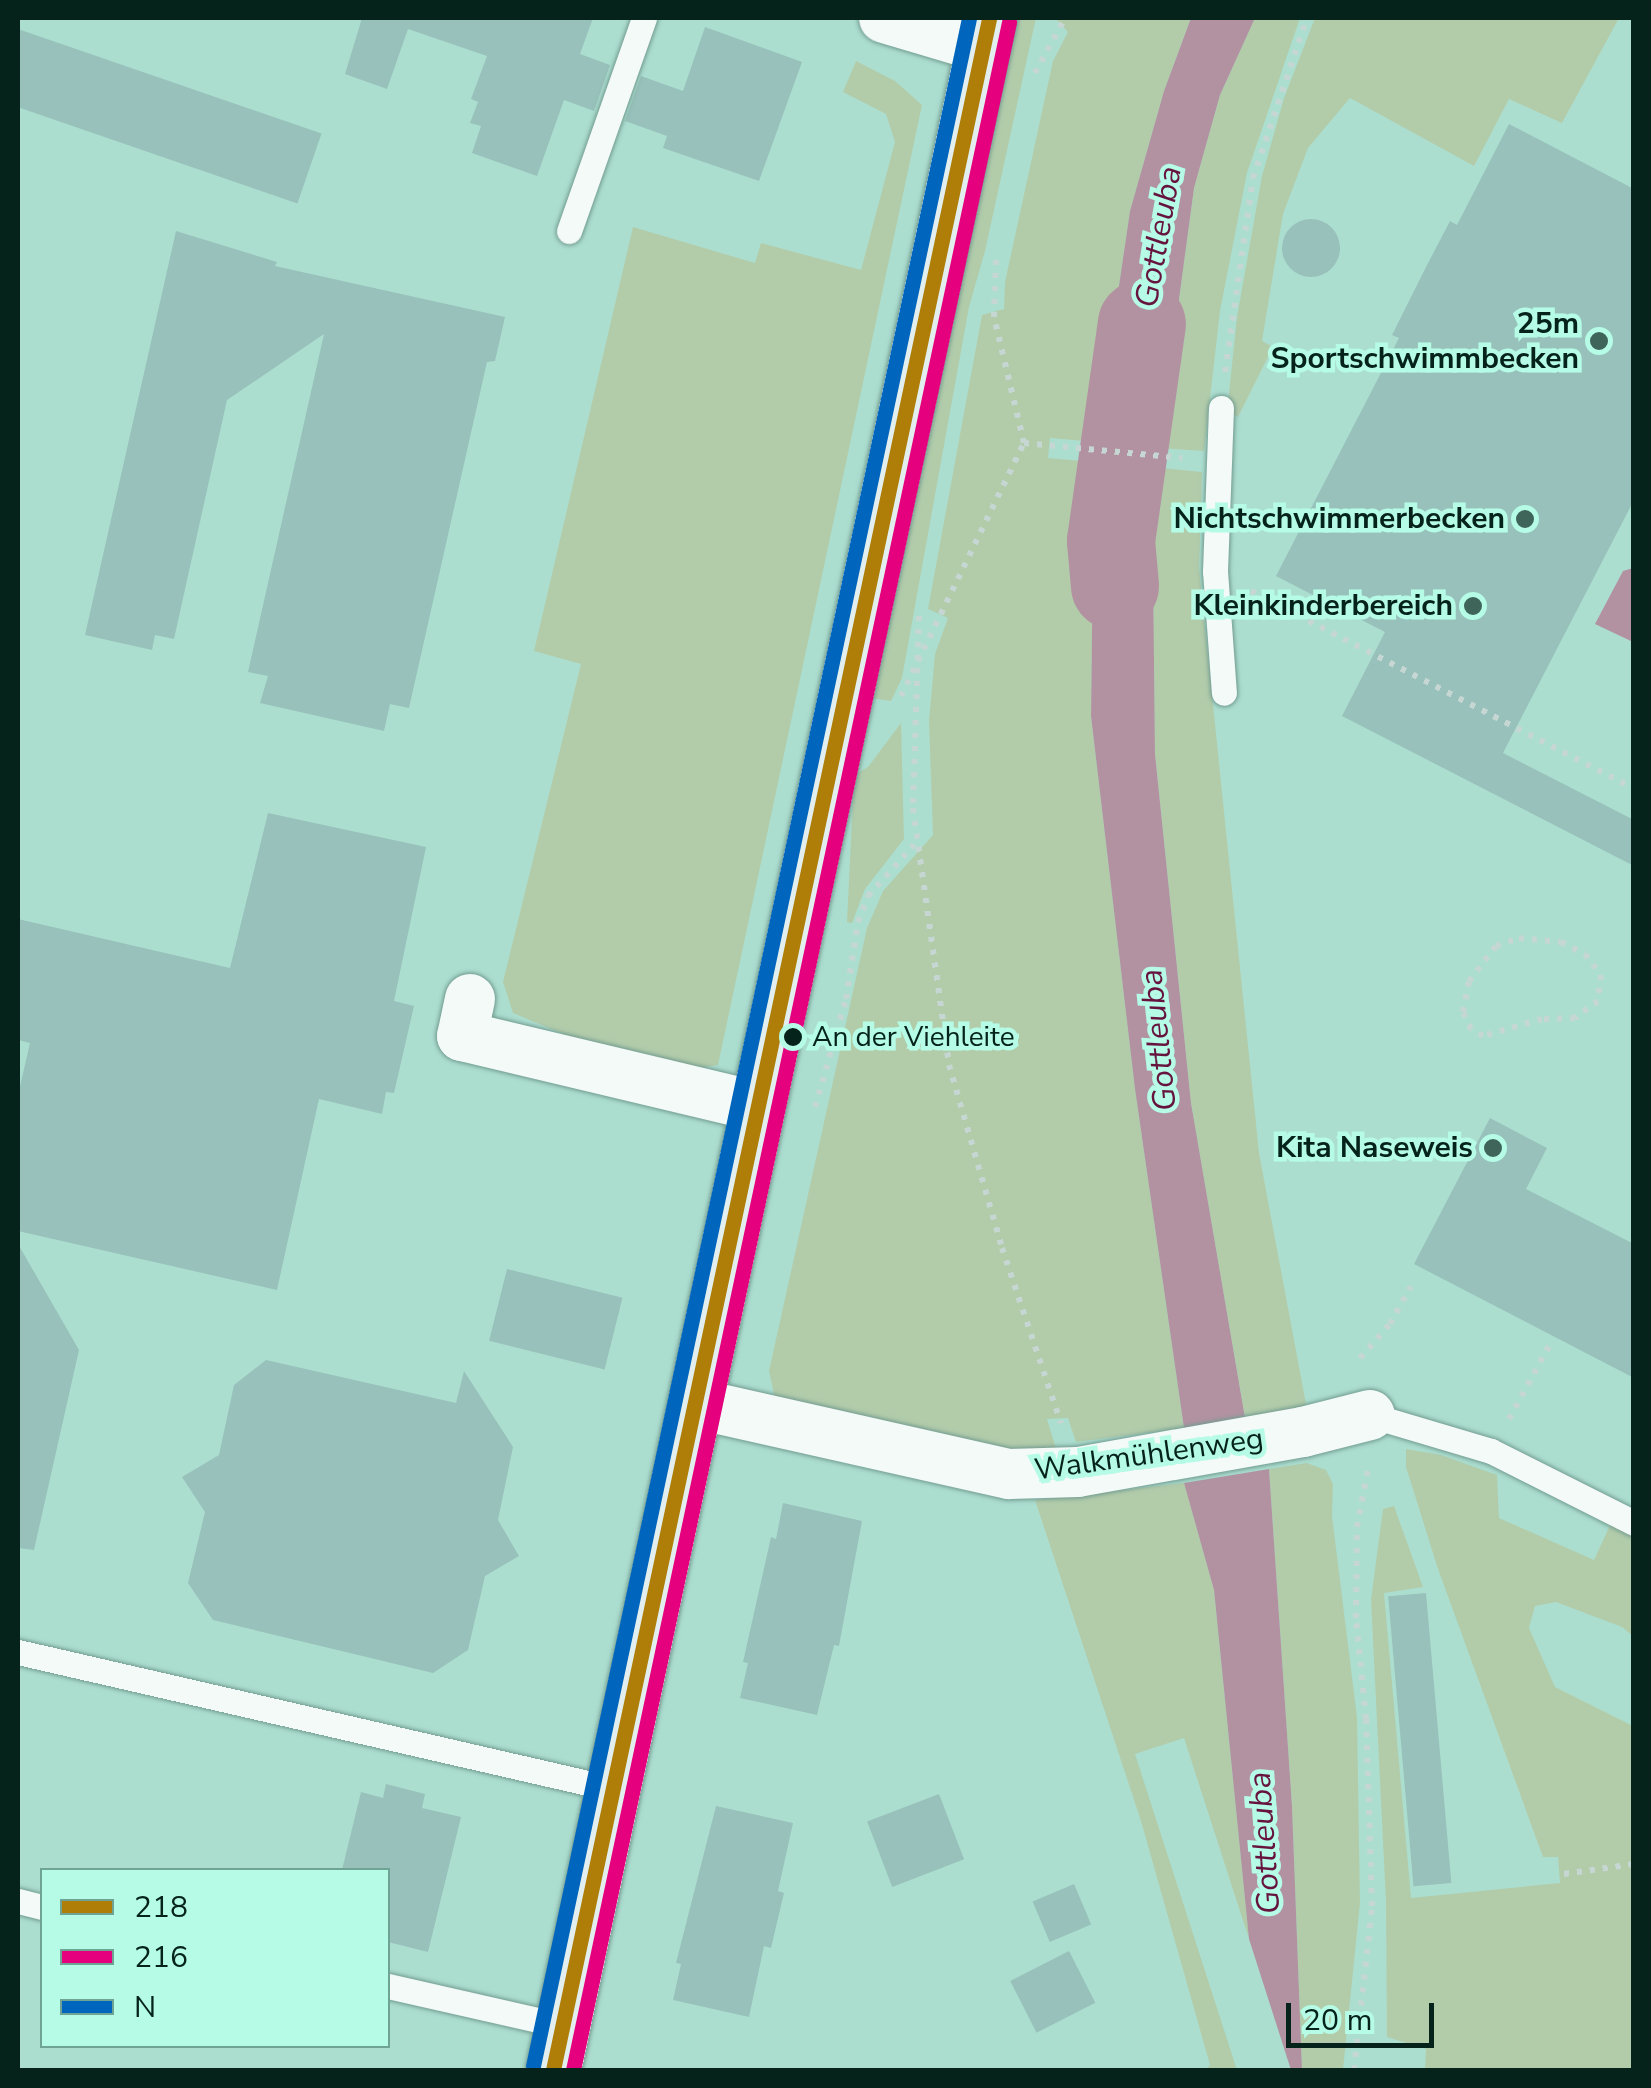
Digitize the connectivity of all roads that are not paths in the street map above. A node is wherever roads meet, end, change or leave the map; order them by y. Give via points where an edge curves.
1 (644, 18) edge
2 (884, 18) edge
3 (985, 32) edge
4 (569, 232) dead end
5 (1220, 408) road end
6 (1224, 693) dead end
7 (470, 999) dead end
8 (754, 1106) junction
9 (693, 1403) junction
10 (1370, 1415) joint
11 (1634, 1523) edge
12 (18, 1652) edge
13 (614, 1789) junction
14 (390, 1987) edge
15 (558, 2048) edge

1 - 4 lane
2 - 3 street
3 - 8 main road via 798,926
5 - 6 lane via 1215,571
7 - 8 street via 462,1036
8 - 9 main road
9 - 10 street, Walkmühlenweg via 1008,1474 1078,1472
9 - 13 main road
10 - 11 lane via 1491,1451
12 - 13 lane
13 - 15 main road
14 - 15 lane

